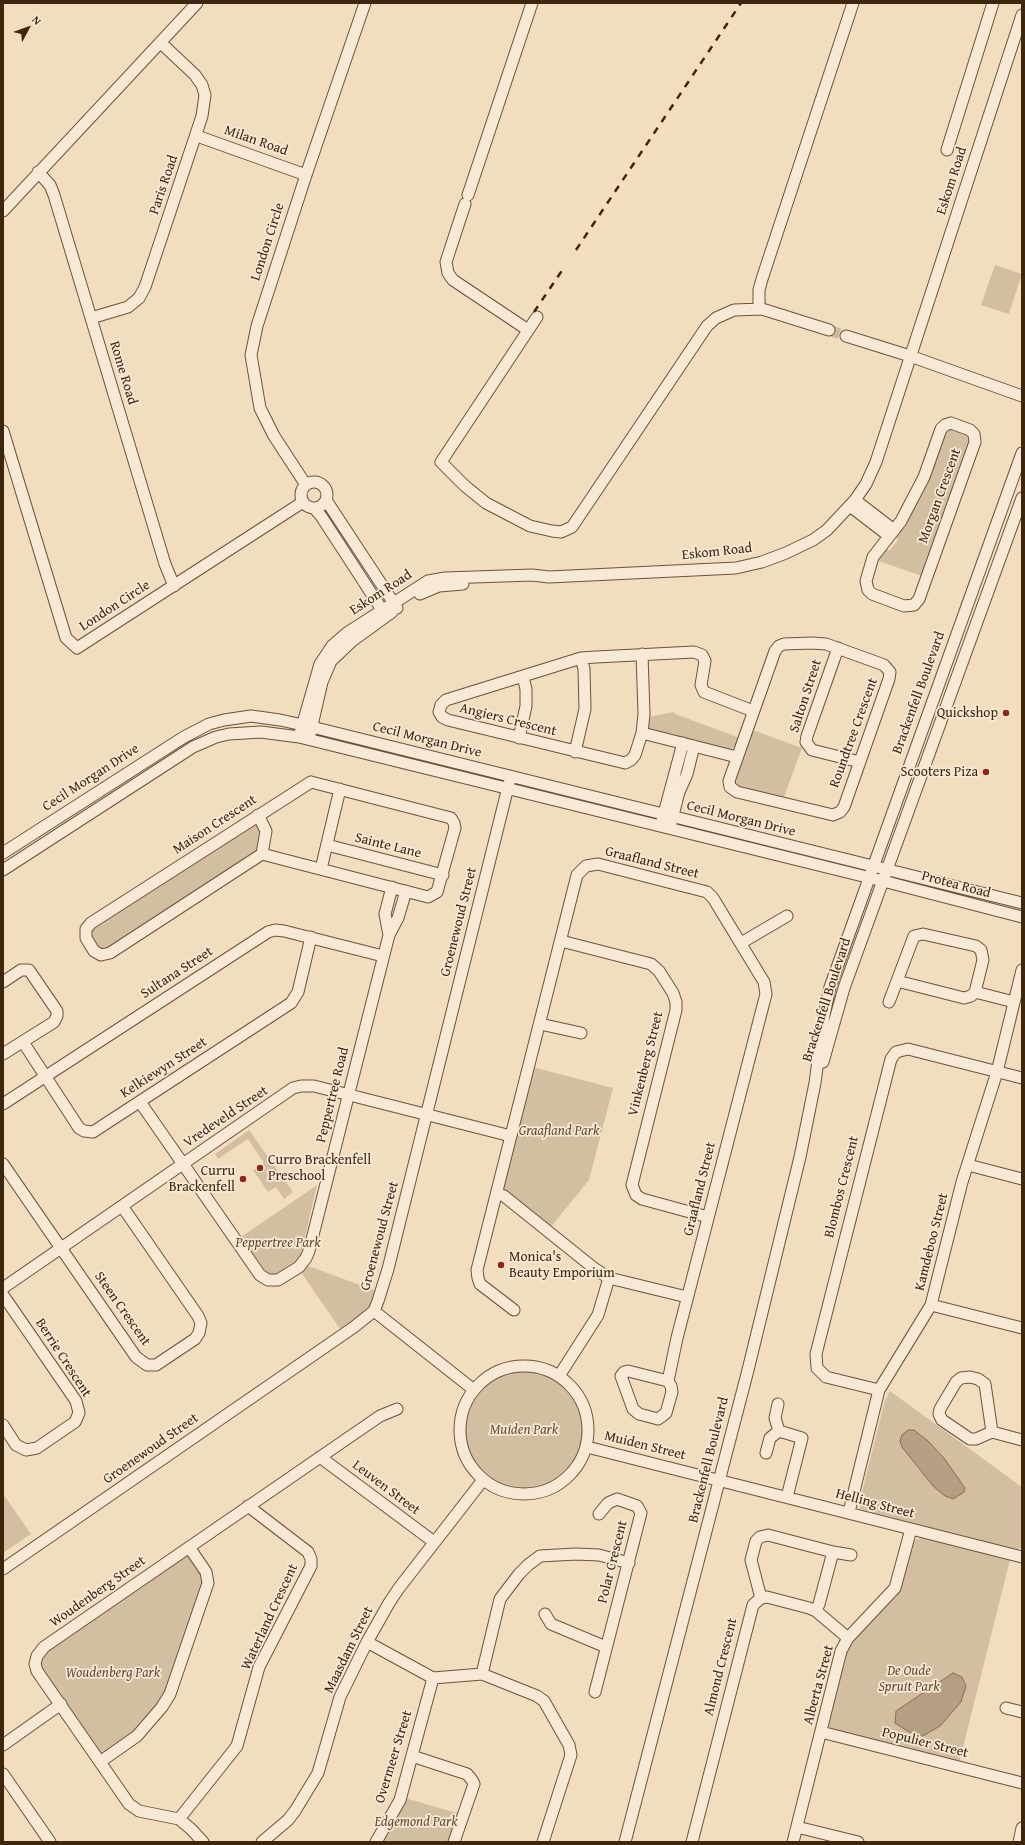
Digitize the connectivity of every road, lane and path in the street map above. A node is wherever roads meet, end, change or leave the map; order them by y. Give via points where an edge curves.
1 (198, 3) edge
2 (364, 3) edge
3 (532, 3) edge
4 (852, 3) edge
5 (994, 3) edge
6 (1022, 15) edge
7 (161, 43) junction
8 (197, 136) junction
9 (947, 150) dead end
10 (38, 172) junction
11 (306, 175) junction
12 (3, 212) edge
13 (759, 309) junction
14 (537, 317) dead end
15 (91, 318) junction
16 (528, 330) junction
17 (829, 330) tunnel mouth
18 (846, 336) tunnel mouth
19 (910, 356) junction
20 (1022, 396) edge
21 (3, 431) edge
22 (1022, 453) edge
23 (306, 485) junction
24 (1022, 498) edge
25 (326, 500) junction
26 (303, 502) junction
27 (853, 503) junction
28 (314, 508) junction
29 (891, 533) junction
30 (174, 586) junction
31 (395, 605) junction
32 (384, 613) junction
33 (838, 648) junction
34 (642, 654) junction
35 (581, 658) junction
36 (523, 677) junction
37 (753, 711) junction
38 (307, 726) junction
39 (642, 733) junction
40 (519, 738) junction
41 (304, 739) junction
42 (688, 745) junction
43 (575, 752) junction
44 (736, 757) junction
45 (860, 762) junction
46 (510, 776) junction
47 (340, 789) junction
48 (507, 790) junction
49 (258, 815) junction
50 (668, 816) junction
51 (665, 828) junction
52 (327, 845) junction
53 (3, 853) edge
54 (262, 854) junction
55 (872, 867) junction
56 (321, 869) junction
57 (3, 870) edge
58 (887, 870) junction
59 (443, 875) junction
60 (868, 878) junction
61 (883, 881) junction
62 (392, 887) junction
63 (406, 891) junction
64 (1022, 903) edge
65 (786, 916) dead end
66 (1022, 917) edge
67 (389, 935) junction
68 (311, 937) junction
69 (561, 940) junction
70 (741, 943) junction
71 (383, 956) junction
72 (1022, 970) edge
73 (897, 981) junction
74 (3, 982) edge
75 (975, 992) junction
76 (889, 1002) dead end
77 (1014, 1002) junction
78 (540, 1024) junction
79 (581, 1033) dead end
80 (23, 1042) junction
81 (3, 1054) edge
82 (997, 1072) junction
83 (45, 1077) junction
84 (1022, 1078) edge
85 (815, 1083) junction
86 (349, 1095) junction
87 (140, 1102) junction
88 (3, 1104) edge
89 (426, 1114) junction
90 (511, 1136) junction
91 (3, 1164) edge
92 (183, 1164) junction
93 (968, 1165) junction
94 (1022, 1179) edge
95 (497, 1194) junction
96 (122, 1206) junction
97 (708, 1216) junction
98 (61, 1248) junction
99 (609, 1278) junction
100 (3, 1288) edge
101 (3, 1295) edge
102 (688, 1297) junction
103 (931, 1305) junction
104 (514, 1310) dead end
105 (374, 1311) junction
106 (1022, 1328) edge
107 (559, 1376) junction
108 (668, 1380) junction
109 (474, 1390) junction
110 (879, 1390) junction
111 (778, 1404) dead end
112 (397, 1409) dead end
113 (3, 1425) edge
114 (779, 1432) junction
115 (992, 1432) junction
116 (1022, 1440) edge
117 (587, 1447) junction
118 (766, 1453) dead end
119 (320, 1456) junction
120 (483, 1480) junction
121 (719, 1480) junction
122 (787, 1497) junction
123 (248, 1506) junction
124 (849, 1512) junction
125 (599, 1514) dead end
126 (911, 1529) junction
127 (434, 1542) junction
128 (189, 1547) junction
129 (832, 1552) junction
130 (852, 1555) dead end
131 (1022, 1558) edge
132 (629, 1563) junction
133 (3, 1569) edge
134 (761, 1598) junction
135 (816, 1611) junction
136 (545, 1614) dead end
137 (848, 1638) junction
138 (367, 1642) junction
139 (606, 1648) junction
140 (482, 1674) junction
141 (433, 1678) junction
142 (595, 1692) dead end
143 (60, 1704) junction
144 (1006, 1708) dead end
145 (1022, 1712) edge
146 (822, 1732) junction
147 (3, 1744) edge
148 (412, 1756) junction
149 (100, 1762) junction
150 (3, 1774) edge
151 (1022, 1783) edge
152 (179, 1819) junction
153 (797, 1826) junction
154 (1022, 1828) edge
155 (50, 1842) edge
156 (203, 1842) edge
157 (262, 1842) edge
158 (376, 1842) edge
159 (454, 1842) edge
160 (543, 1842) edge
161 (625, 1842) edge
162 (692, 1842) edge
163 (793, 1842) edge
164 (858, 1842) edge
165 (1019, 1842) edge

1 - 7 street
2 - 11 street, London Circle
3 - 16 street via 446,262 448,273 453,280
4 - 13 street via 762,279
5 - 9 street
6 - 19 street, Eskom Road
7 - 8 street, Paris Road via 195,75 206,95
7 - 10 street
8 - 11 street, Milan Road
8 - 15 street, Paris Road via 139,298 128,307
10 - 12 street
10 - 15 street, Rome Road via 50,185 54,195
11 - 23 street, London Circle via 257,326 251,355 260,408 274,436
13 - 16 street via 748,308 727,312 707,326 572,527 561,532 530,526 497,509 476,496 441,462
13 - 17 street
14 - 16 street
15 - 30 street, Rome Road via 165,564
18 - 19 street
19 - 20 street
19 - 27 street, Eskom Road via 876,462 866,484
21 - 30 street, London Circle via 68,642 79,648
22 - 55 street, Brackenfell Boulevard
23 - 25 street via 319,483 325,488
23 - 26 street via 301,494
24 - 58 street, Brackenfell Boulevard
25 - 28 street
25 - 31 street
26 - 28 street
26 - 30 street, London Circle
27 - 29 street
27 - 31 street, Eskom Road via 828,530 813,540 752,565 724,569 549,577 439,586
28 - 32 street
29 - 29 street, Morgan Crescent via 901,521 924,477 941,429 951,423 970,430 974,434 975,442 919,599 911,606 874,595 867,587 866,581 873,557
31 - 32 street, Eskom Road
32 - 38 street, Eskom Road via 331,661
33 - 37 street, Roundtree Crescent via 819,643 779,646 774,651
33 - 45 street, Roundtree Crescent via 884,665 890,672
33 - 45 street, Salton Street via 806,742 812,750
34 - 35 street, Angiers Crescent
34 - 37 street, Angiers Crescent via 700,654 706,664 701,685 704,692
34 - 39 street, Angiers Crescent
35 - 36 street, Angiers Crescent
35 - 43 street via 584,669 585,709
36 - 40 street via 526,706
36 - 40 street, Angiers Crescent via 446,700 440,708 440,715 445,719
37 - 44 street, Roundtree Crescent
38 - 41 street, Eskom Road
38 - 46 street, Cecil Morgan Drive
38 - 53 street, Cecil Morgan Drive via 251,716 209,724 169,746
39 - 42 street
39 - 43 street, Angiers Crescent via 635,756 625,763
40 - 43 street, Angiers Crescent
41 - 48 street, Cecil Morgan Drive
41 - 57 street, Cecil Morgan Drive via 252,731 205,741
42 - 44 street
42 - 50 street via 678,781 679,792
44 - 45 street, Roundtree Crescent via 729,781 734,791 833,815 844,808
46 - 48 street, Groenewoud Street
46 - 50 street, Cecil Morgan Drive
47 - 49 street, Maison Crescent via 311,782
47 - 52 street
47 - 59 street, Maison Crescent via 451,818 455,828
48 - 51 street, Cecil Morgan Drive
48 - 89 street, Groenewoud Street
49 - 54 street via 266,831
49 - 54 street, Maison Crescent via 91,923 86,929 86,938 94,951 101,955 110,953
50 - 51 street
50 - 55 street, Cecil Morgan Drive
51 - 60 street, Cecil Morgan Drive
52 - 56 street
52 - 59 street, Sainte Lane
54 - 56 street, Maison Crescent
55 - 58 street, Cecil Morgan Drive
55 - 60 street, Brackenfell Boulevard
56 - 62 street, Maison Crescent
58 - 61 street, Brackenfell Boulevard
58 - 64 street, Protea Road
59 - 63 street, Maison Crescent via 439,890 432,896
60 - 61 street, Cecil Morgan Drive
60 - 85 street, Brackenfell Boulevard via 830,987
61 - 66 street, Protea Road
61 - 85 street, Brackenfell Boulevard via 844,988
62 - 63 street, Maison Crescent
62 - 67 street via 385,914
63 - 67 street, Peppertree Road via 398,918
65 - 70 street
67 - 71 street, Peppertree Road
68 - 71 street, Sultana Street
68 - 83 street, Sultana Street via 279,930 268,932
68 - 87 street, Kelkiewyn Street via 298,992 291,1003
69 - 70 street, Graafland Street via 577,875 583,868 594,864 707,892
69 - 78 street, Graafland Street
69 - 97 street, Vinkenberg Street via 651,964 659,971 673,993 676,1010 632,1184 634,1192 642,1199
70 - 97 street, Graafland Street via 764,982 766,994
71 - 86 street, Peppertree Road
72 - 77 street, Kamdeboo Street
73 - 75 street via 964,998
73 - 75 street via 912,938 921,933 976,946 980,950 983,960
73 - 76 street
74 - 80 street via 21,970 29,970 57,1011 54,1022
75 - 77 street
77 - 82 street, Kamdeboo Street
78 - 79 street
78 - 90 street, Graafland Street
80 - 81 street
80 - 83 street, Kelkiewyn Street
82 - 84 street, Blombos Crescent
82 - 93 street, Kamdeboo Street
82 - 110 street, Blombos Crescent via 908,1049 896,1052 891,1059 816,1354 817,1368 826,1377
83 - 87 street, Kelkiewyn Street via 79,1128 84,1131 95,1131
83 - 88 street, Sultana Street
85 - 121 street, Brackenfell Boulevard via 800,1157
86 - 89 street, Vredeveld Street
86 - 92 street, Vredeveld Street via 314,1086 293,1088
86 - 92 street, Peppertree Road via 308,1254 299,1267 278,1280 268,1280 260,1275
87 - 92 street, Peppertree Road
89 - 90 street, Vredeveld Street
89 - 105 street, Groenewoud Street via 388,1269
90 - 95 street, Graafland Street
91 - 98 street
92 - 96 street, Vredeveld Street
93 - 94 street
93 - 103 street, Kamdeboo Street
95 - 99 street via 504,1196
95 - 104 street, Graafland Street via 477,1270 478,1278 483,1286
96 - 98 street, Vredeveld Street
96 - 98 street, Steen Crescent via 198,1316 201,1326 195,1340 160,1364 151,1366 143,1363 136,1357
97 - 102 street, Graafland Street
98 - 100 street, Vredeveld Street
99 - 102 street
99 - 107 street via 598,1314
101 - 113 street, Berrie Crescent via 76,1401 79,1413 75,1422 37,1448 26,1450 16,1444
102 - 108 street, Graafland Street
103 - 106 street
103 - 110 street, Kamdeboo Street
105 - 109 street
105 - 133 street, Groenewoud Street
107 - 109 street via 534,1367 507,1368 483,1380
107 - 117 street via 572,1387 587,1415
108 - 108 street via 628,1371 621,1376 633,1409 639,1414 658,1419 666,1413 672,1392
109 - 120 street via 465,1404 460,1420 460,1437 469,1463
110 - 124 street, Kamdeboo Street
111 - 114 street via 775,1418
112 - 119 street, Woudenberg Street via 380,1416
114 - 118 street via 770,1438
114 - 122 street via 802,1438
115 - 115 street via 985,1384 978,1379 961,1378 940,1409 940,1418 970,1439
115 - 116 street
117 - 120 street via 577,1468 569,1477 544,1492 515,1494 498,1489
117 - 121 street, Muiden Street
119 - 123 street, Woudenberg Street
119 - 127 street, Leuven Street
120 - 127 street, Maasdam Street
121 - 122 street, Helling Street
121 - 161 street, Brackenfell Boulevard via 638,1800
122 - 124 street, Helling Street
123 - 128 street, Woudenberg Street
123 - 152 street, Waterland Crescent via 308,1552 311,1566 259,1667 237,1746
124 - 126 street, Helling Street
125 - 132 street, Polar Crescent via 608,1503 617,1499 639,1508 641,1512
126 - 131 street, Helling Street
126 - 137 street, Alberta Street via 895,1588
127 - 138 street, Maasdam Street via 399,1588
128 - 143 street, Woudenberg Street via 36,1656 36,1667
128 - 149 street via 206,1572 208,1583 170,1694 162,1708 137,1736
129 - 130 street
129 - 134 street via 770,1536 760,1537 756,1541 751,1560
129 - 135 street
132 - 139 street, Polar Crescent
132 - 140 street via 599,1555 576,1554 540,1556 528,1565 500,1599
134 - 135 street
134 - 162 street, Almond Crescent via 753,1604 750,1612
135 - 137 street
136 - 139 street via 552,1624
137 - 146 street, Alberta Street via 840,1655
138 - 141 street
138 - 157 street, Maasdam Street via 340,1698 318,1773 291,1816
139 - 142 street, Polar Crescent
140 - 141 street
140 - 160 street via 541,1698 569,1745 571,1755
141 - 148 street, Overmeer Street
143 - 147 street
143 - 149 street, Woudenberg Street
144 - 145 street
146 - 151 street, Populier Street
146 - 153 street, Alberta Street
148 - 158 street, Overmeer Street via 396,1809
148 - 159 street via 467,1774 474,1784
149 - 152 street, Woudenberg Street via 134,1808 146,1813
150 - 155 street
152 - 156 street
153 - 163 street, Alberta Street
153 - 164 street
154 - 165 street

